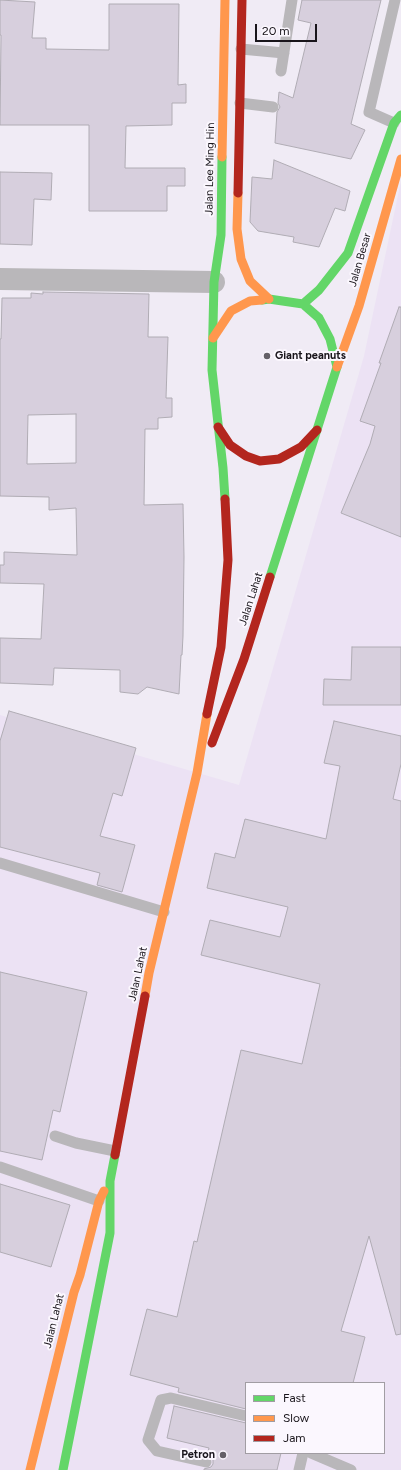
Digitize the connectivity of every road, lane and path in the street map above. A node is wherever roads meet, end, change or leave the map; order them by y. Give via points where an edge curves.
1 (225, 0) edge
2 (242, 0) edge
3 (292, 0) edge
4 (395, 0) edge
5 (241, 49) junction
6 (284, 52) junction
7 (281, 71) dead end
8 (240, 104) junction
9 (273, 107) dead end
10 (397, 119) edge
11 (401, 159) edge
12 (0, 279) edge
13 (214, 282) junction
14 (269, 299) junction
15 (302, 304) junction
16 (213, 338) junction
17 (337, 367) junction
18 (218, 426) junction
19 (318, 428) junction
20 (197, 773) junction
21 (0, 863) edge
22 (164, 912) junction
23 (55, 1136) dead end
24 (115, 1151) junction
25 (0, 1167) edge
26 (110, 1181) junction
27 (99, 1201) junction
28 (245, 1416) edge
29 (303, 1454) edge
30 (313, 1454) edge
31 (206, 1462) dead end
32 (30, 1470) edge
33 (63, 1470) edge
34 (299, 1470) edge
35 (351, 1470) edge

1 - 13 main road, Jalan Lee Ming Hin via 221,235
2 - 5 main road
3 - 6 lane
4 - 10 lane via 369,112
5 - 6 lane
5 - 8 main road
6 - 7 lane
8 - 9 lane
8 - 14 main road via 237,229 241,259 250,281
10 - 15 main road, Jalan Besar via 348,253 319,290
11 - 17 main road, Jalan Besar via 359,306
12 - 13 street
13 - 16 main road, Jalan Lee Ming Hin
14 - 15 main road
14 - 16 main road via 250,301 231,311
15 - 17 main road via 319,318 330,339
16 - 18 main road, Jalan Lahat via 212,370
17 - 19 main road, Jalan Besar
18 - 19 main road via 230,445 246,456 260,461 279,459 300,447
18 - 20 main road, Jalan Lahat via 228,560 221,647
19 - 20 main road, Jalan Lahat via 244,659 214,739
20 - 22 main road, Jalan Lahat
21 - 22 lane
22 - 24 main road, Jalan Lahat via 149,973
23 - 24 lane
24 - 26 main road, Jalan Lahat
25 - 27 lane
26 - 27 main road, Jalan Lahat
26 - 33 main road, Jalan Lahat via 110,1233
27 - 32 main road, Jalan Lahat
28 - 31 lane via 171,1398 161,1400 148,1440 157,1451
29 - 34 lane
30 - 35 lane

